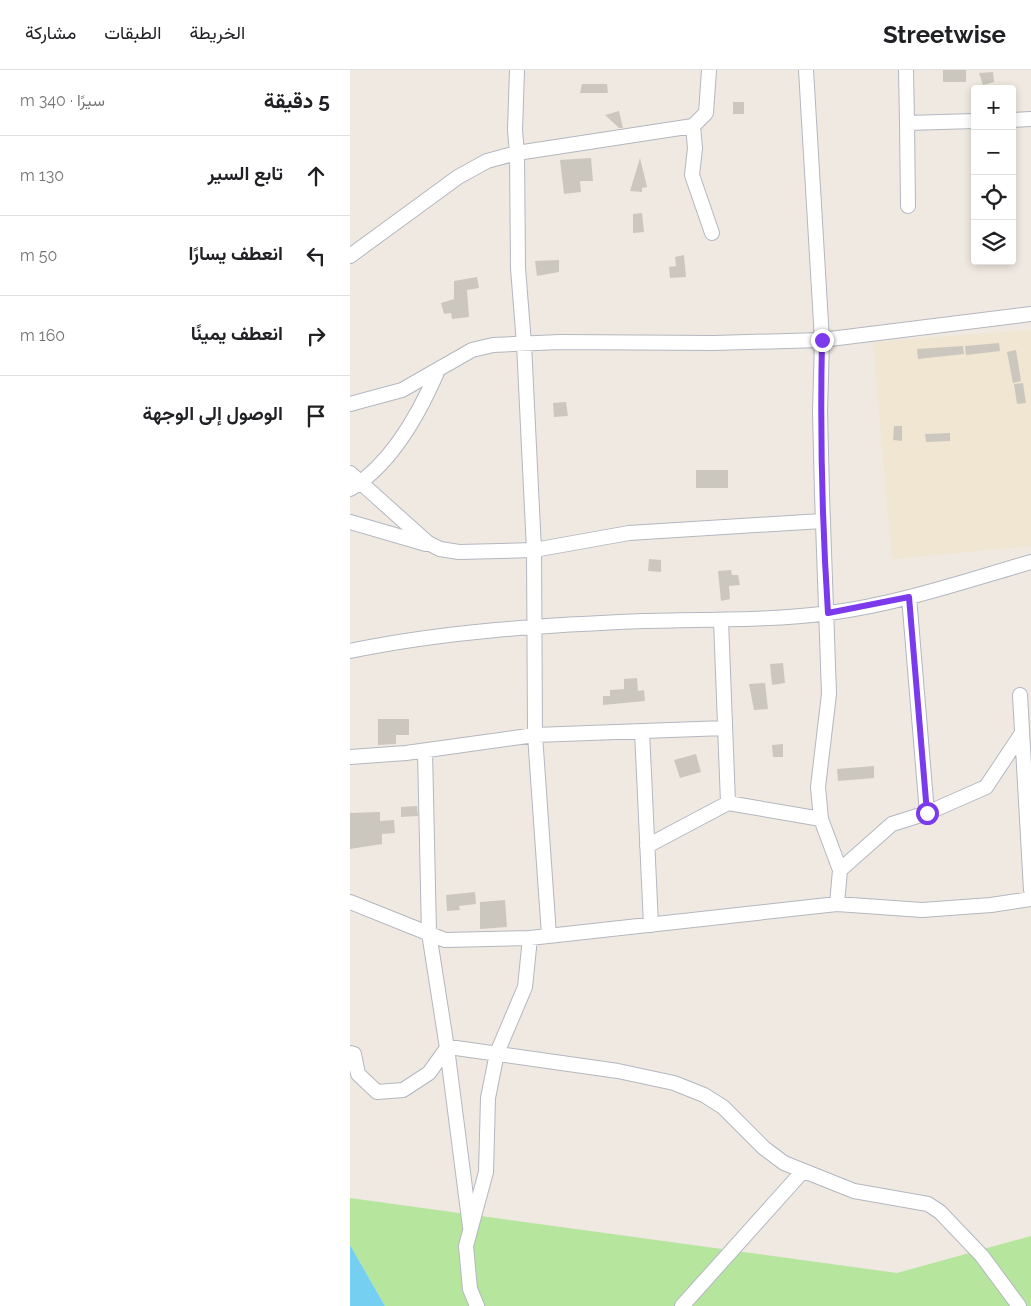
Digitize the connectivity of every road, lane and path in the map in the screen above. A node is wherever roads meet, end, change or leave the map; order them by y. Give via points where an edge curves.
1 (516, 70) edge
2 (709, 70) edge
3 (806, 70) edge
4 (906, 70) edge
5 (1031, 119) edge
6 (1016, 120) edge
7 (971, 121) edge
8 (907, 124) junction
9 (693, 126) junction
10 (517, 153) junction
11 (908, 206) dead end
12 (712, 234) dead end
13 (350, 256) edge
14 (1031, 314) edge
15 (822, 340) junction
16 (524, 344) junction
17 (438, 370) junction
18 (350, 404) edge
19 (350, 473) edge
20 (355, 486) edge
21 (822, 521) junction
22 (350, 522) edge
23 (433, 546) junction
24 (534, 550) junction
25 (1031, 562) edge
26 (909, 597) junction
27 (828, 613) junction
28 (721, 620) junction
29 (534, 626) junction
30 (350, 652) edge
31 (1020, 695) dead end
32 (725, 728) junction
33 (642, 731) junction
34 (1022, 733) junction
35 (535, 735) junction
36 (425, 750) junction
37 (350, 757) edge
38 (728, 803) junction
39 (927, 813) junction
40 (821, 819) junction
41 (647, 846) junction
42 (840, 870) junction
43 (1031, 890) edge
44 (1031, 899) edge
45 (350, 902) edge
46 (836, 904) junction
47 (651, 925) junction
48 (429, 933) junction
49 (549, 935) junction
50 (530, 938) junction
51 (447, 1048) junction
52 (350, 1053) edge
53 (497, 1053) junction
54 (803, 1171) junction
55 (470, 1227) junction
56 (477, 1306) edge
57 (682, 1306) edge
58 (1019, 1306) edge

1 - 10 street
2 - 9 street via 706,113
3 - 15 street
4 - 8 street
5 - 6 street
7 - 8 street
8 - 11 street
9 - 10 street
9 - 12 street via 692,175
10 - 13 street via 488,161 458,176
10 - 16 street via 518,268
14 - 15 street
15 - 16 street
15 - 21 street
16 - 17 street via 493,345 472,350
16 - 24 street
17 - 18 street via 402,390
17 - 20 street via 425,400 400,440
19 - 20 street
20 - 23 street
21 - 24 street via 629,533
21 - 27 street
22 - 23 street
23 - 24 street via 459,552
24 - 29 street
25 - 26 street
26 - 27 street
26 - 39 street
27 - 28 street
27 - 40 street via 829,694 818,787
28 - 29 street
28 - 32 street
29 - 30 street via 402,640
29 - 35 street
31 - 34 street
32 - 33 street
32 - 38 street
33 - 35 street
33 - 41 street
34 - 39 street via 986,787
34 - 43 street
35 - 36 street
35 - 49 street
36 - 37 street
36 - 48 street
38 - 40 street
38 - 41 street
39 - 42 street via 892,824
40 - 42 street
41 - 47 street
42 - 46 street
44 - 46 street via 922,910
45 - 48 street
46 - 47 street
47 - 49 street
48 - 50 street via 445,940
48 - 51 street
49 - 50 street
50 - 53 street via 525,987
51 - 52 street via 429,1073 403,1090 377,1092 358,1074 354,1054
51 - 53 street
51 - 55 street
53 - 54 street via 674,1083 704,1095 723,1108 764,1148 784,1163
53 - 55 street via 488,1098 486,1172
54 - 57 street
54 - 58 street via 854,1191 928,1204 940,1212 982,1256
55 - 56 street via 466,1246 470,1289

